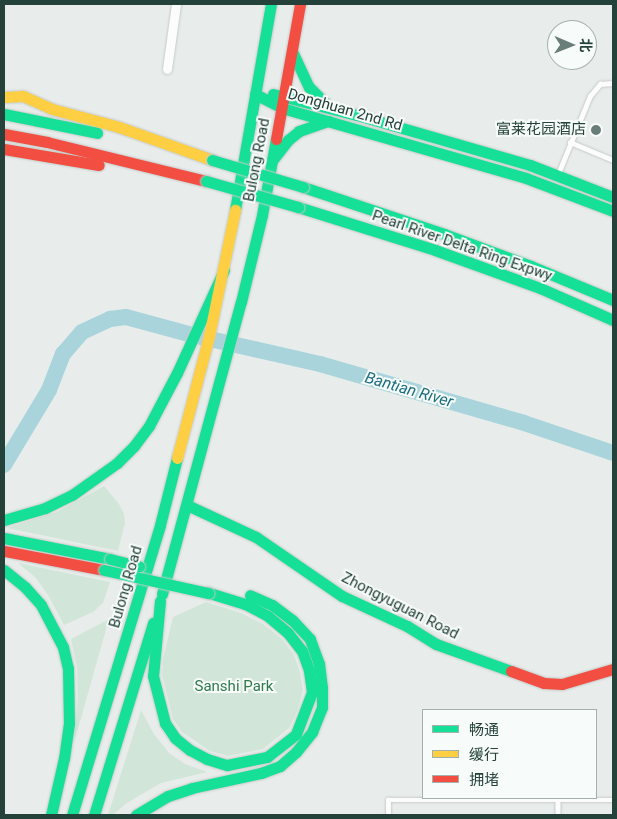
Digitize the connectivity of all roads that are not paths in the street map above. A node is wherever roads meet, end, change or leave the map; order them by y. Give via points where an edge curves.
1 (176, 4) edge
2 (271, 4) edge
3 (300, 4) edge
4 (292, 51) junction
5 (168, 69) dead end
6 (613, 83) edge
7 (255, 94) junction
8 (284, 95) junction
9 (4, 97) edge
10 (329, 107) junction
11 (282, 108) junction
12 (4, 114) edge
13 (328, 121) junction
14 (4, 134) edge
15 (570, 142) junction
16 (4, 149) edge
17 (212, 160) junction
18 (613, 160) edge
19 (272, 162) junction
20 (173, 172) junction
21 (557, 176) junction
22 (613, 196) edge
23 (613, 211) edge
24 (224, 270) junction
25 (613, 300) edge
26 (613, 320) edge
27 (187, 505) junction
28 (4, 520) edge
29 (4, 538) edge
30 (4, 551) edge
31 (4, 570) edge
32 (211, 588) junction
33 (160, 601) junction
34 (613, 669) edge
35 (558, 800) junction
36 (613, 800) edge
37 (51, 815) edge
38 (72, 815) edge
39 (94, 815) edge
40 (136, 815) edge
41 (388, 815) edge
42 (558, 815) edge

1 - 5 street
2 - 7 main road, Bulong Road
3 - 4 main road, Bulong Road
4 - 8 main road, Bulong Road
4 - 10 main road via 309,87
6 - 15 lane via 603,82 597,87 587,101
7 - 8 main road, Donghuan 2nd Rd
7 - 11 main road, Donghuan 2nd Rd
7 - 24 main road, Bulong Road
8 - 10 main road, Donghuan 2nd Rd
8 - 11 main road, Bulong Road
9 - 17 main road via 23,96
10 - 21 main road, Donghuan 2nd Rd via 530,165
11 - 13 main road, Donghuan 2nd Rd
11 - 19 main road, Bulong Road
12 - 17 main road
13 - 19 main road via 299,131
13 - 23 main road, Donghuan 2nd Rd via 526,178
14 - 20 main road
15 - 18 lane
15 - 21 lane
16 - 20 main road via 140,171
17 - 25 main road, Pearl River Delta Ring Expwy, bridge via 444,234
19 - 27 main road, Bulong Road via 237,320
20 - 26 main road, Pearl River Delta Ring Expwy, bridge via 435,250 540,288
21 - 22 main road, Donghuan 2nd Rd
24 - 28 main road via 162,404 134,446 95,480 45,508
24 - 38 main road, Bulong Road via 160,525
27 - 33 main road
27 - 34 main road, Zhongyuguan Road via 242,529 342,596 407,626 436,644 544,683 562,684
29 - 32 main road, bridge via 110,559
30 - 32 main road, bridge
31 - 37 main road via 41,605 55,628 68,668 69,723
32 - 33 main road via 268,616 288,633 302,651 309,670 312,692 296,734 267,757 227,765 207,759 175,738 165,723 153,676
32 - 40 main road via 272,605 310,639 319,664 322,707 312,732 280,766 168,796
33 - 39 main road
35 - 36 lane
35 - 41 lane via 388,800
35 - 42 lane

